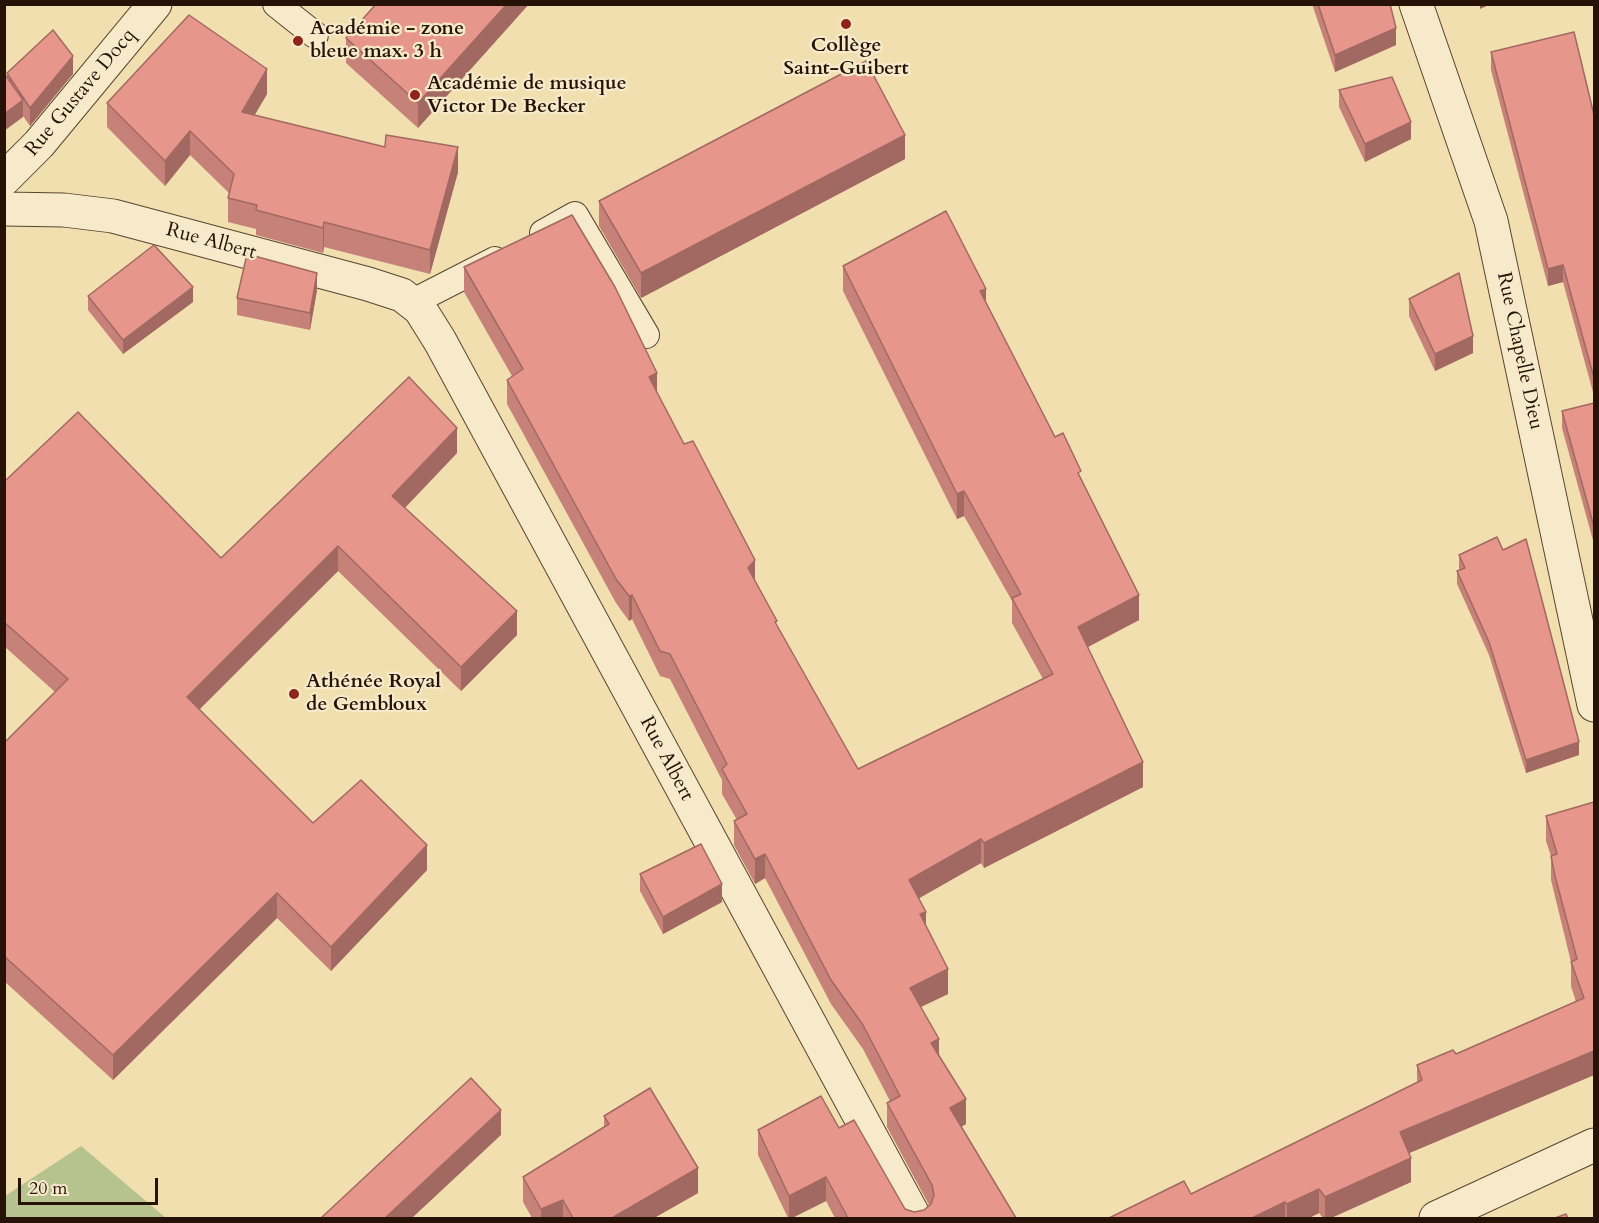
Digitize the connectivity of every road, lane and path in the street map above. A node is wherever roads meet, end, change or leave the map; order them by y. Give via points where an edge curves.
1 (155, 4) edge
2 (276, 4) edge
3 (1416, 4) edge
4 (315, 35) dead end
5 (4, 180) edge
6 (4, 209) edge
7 (412, 302) junction
8 (646, 335) dead end
9 (1594, 705) edge
10 (1594, 1145) edge
11 (915, 1218) edge
12 (1436, 1218) edge

1 - 5 street, Rue Gustave Docq via 39,144
2 - 4 lane
3 - 9 street, Rue Chapelle Dieu via 1491,221
6 - 7 street, Rue Albert via 113,216 368,284
7 - 8 lane via 575,215
7 - 11 street, Rue Albert via 440,341
10 - 12 street

